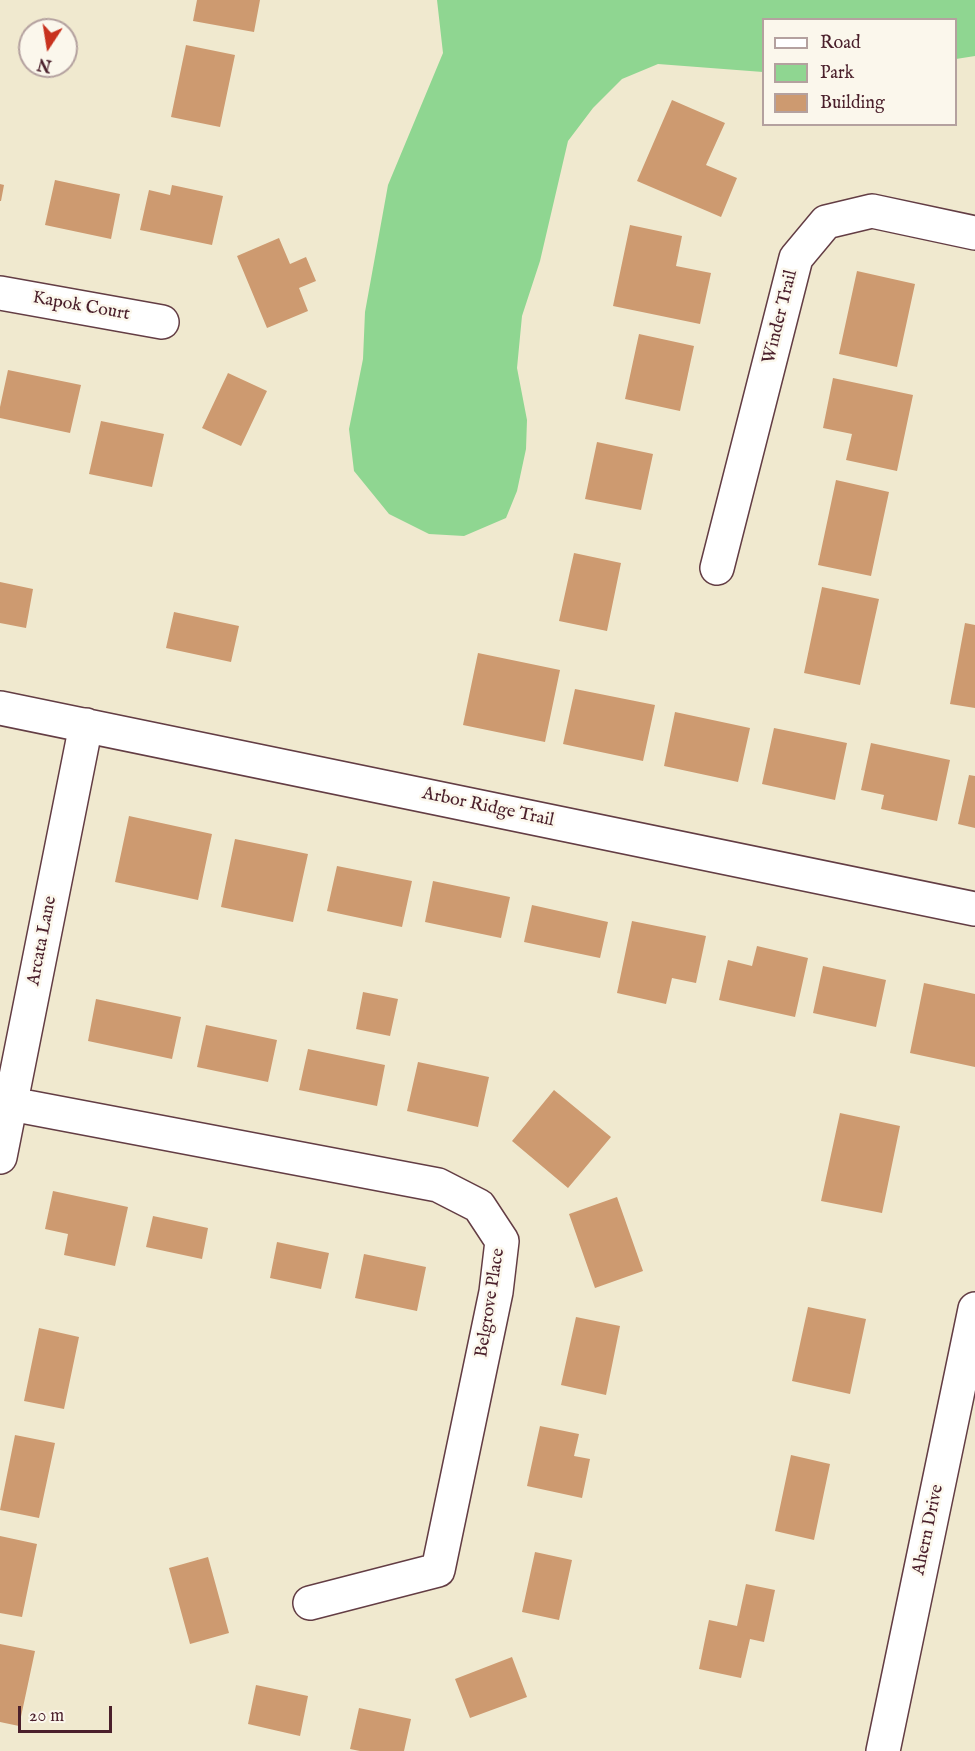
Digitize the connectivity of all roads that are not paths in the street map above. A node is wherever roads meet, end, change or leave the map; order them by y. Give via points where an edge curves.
1 (975, 233) edge
2 (0, 293) edge
3 (162, 322) dead end
4 (717, 568) dead end
5 (0, 708) edge
6 (86, 725) junction
7 (975, 909) edge
8 (10, 1104) junction
9 (0, 1157) edge
10 (975, 1309) edge
11 (310, 1603) dead end
12 (883, 1751) edge

1 - 4 street, Winder Trail via 872,211 826,222 796,258
2 - 3 street, Kapok Court
5 - 6 street, Arbor Ridge Trail
6 - 7 street, Arbor Ridge Trail
6 - 8 street, Arcata Lane
8 - 9 street, Arcata Lane
8 - 11 street, Belgrove Place via 438,1185 479,1206 502,1241 496,1292 438,1570
10 - 12 street, Ahern Drive

